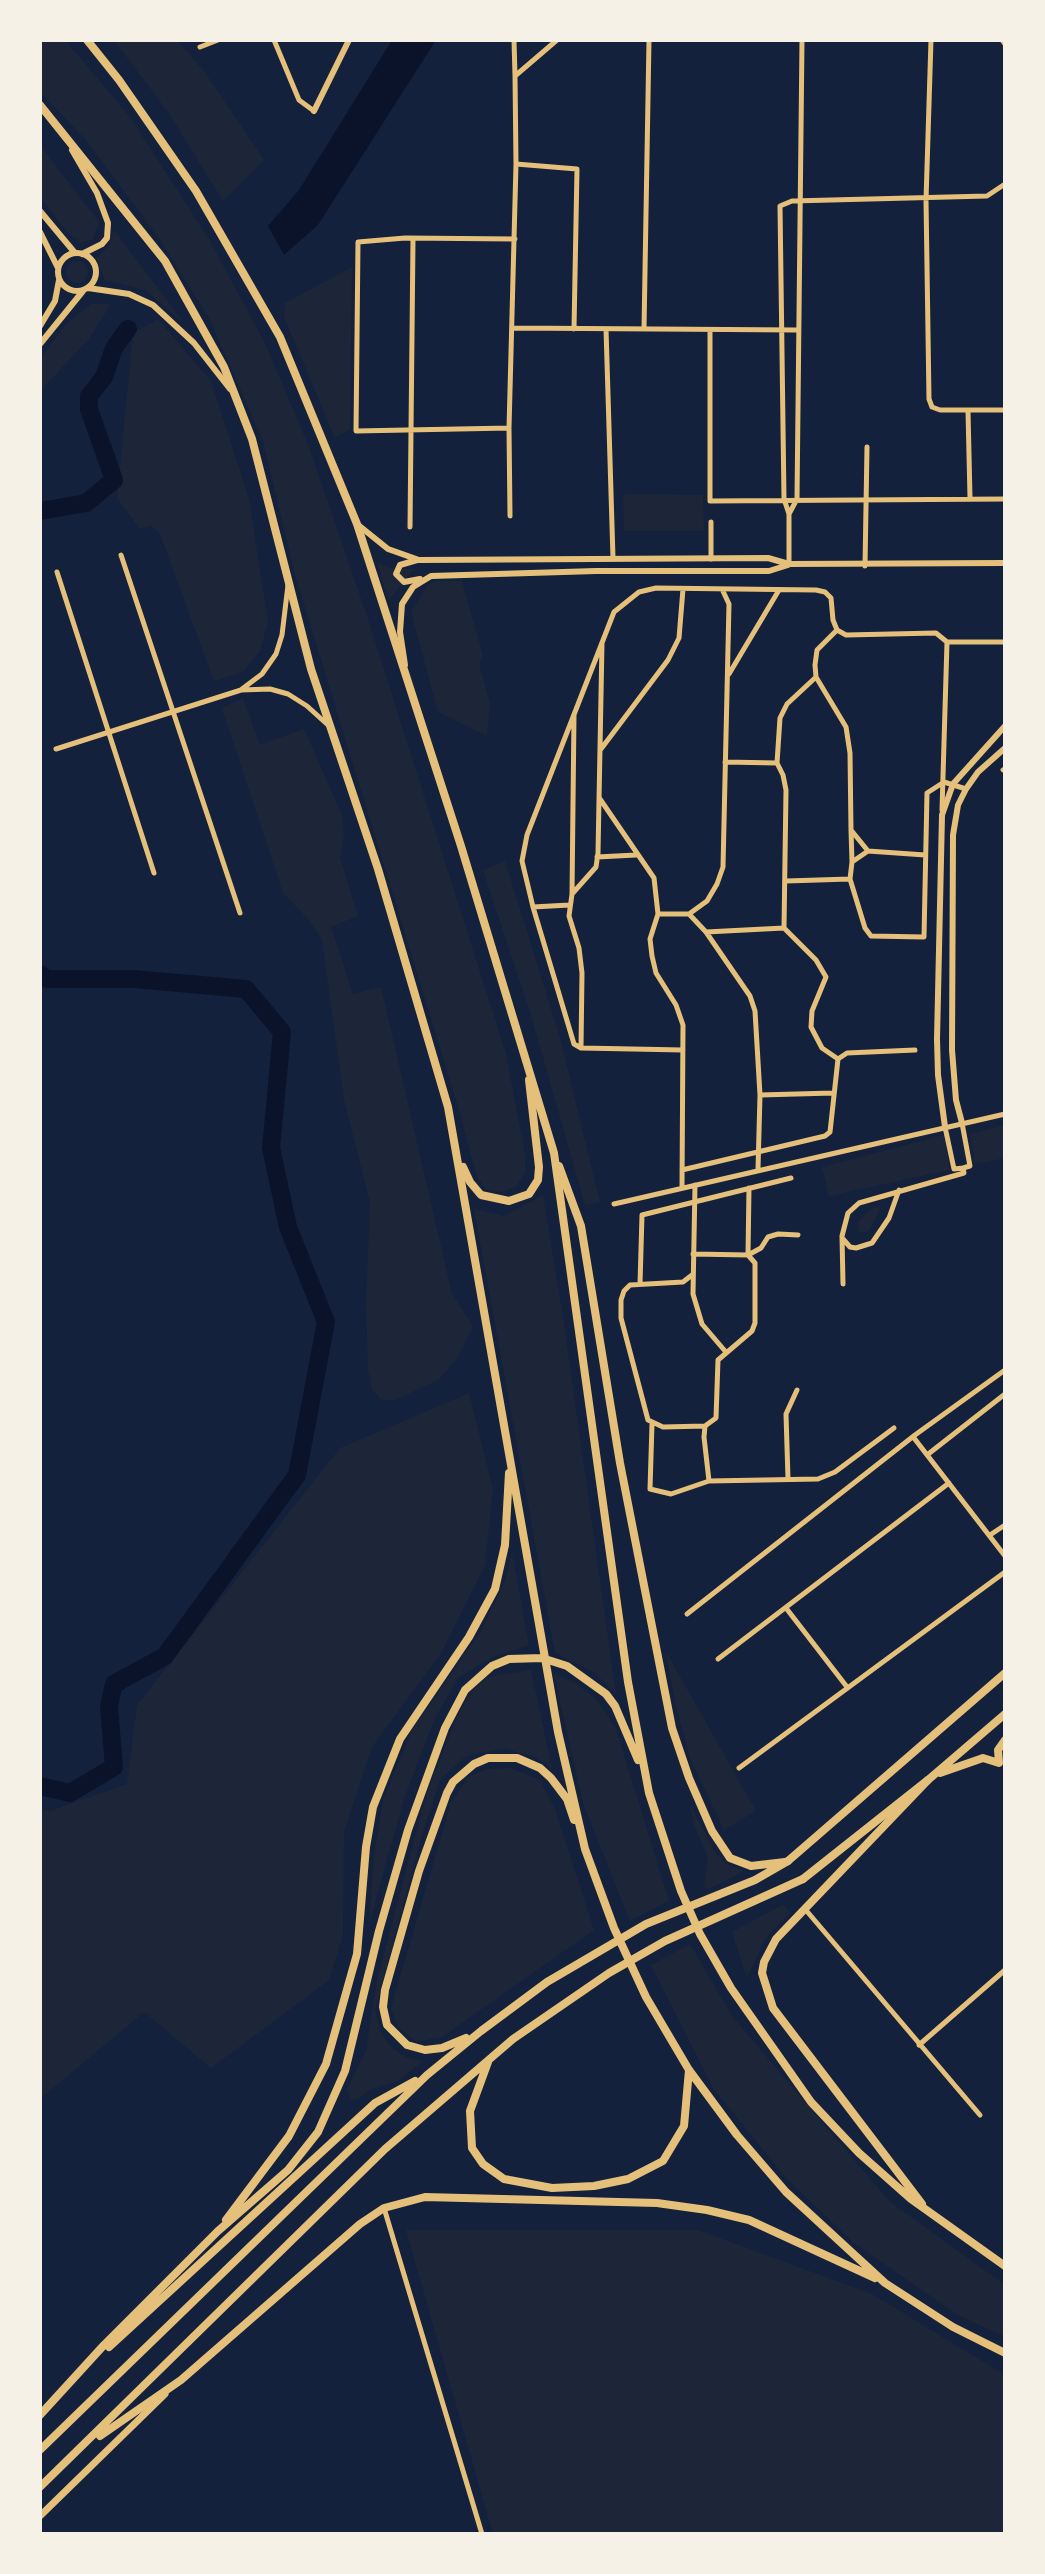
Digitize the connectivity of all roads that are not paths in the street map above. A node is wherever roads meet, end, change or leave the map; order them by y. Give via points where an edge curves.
1 (87, 40) edge
2 (218, 40) edge
3 (274, 40) edge
4 (349, 40) edge
5 (514, 40) edge
6 (557, 40) edge
7 (649, 40) edge
8 (802, 40) edge
9 (931, 40) edge
10 (200, 47) dead end
11 (515, 76) junction
12 (40, 106) edge
13 (314, 111) joint
14 (60, 127) junction
15 (516, 164) junction
16 (1005, 184) edge
17 (926, 200) junction
18 (798, 201) junction
19 (40, 211) edge
20 (40, 232) edge
21 (413, 239) junction
22 (515, 239) junction
23 (79, 253) junction
24 (58, 269) junction
25 (59, 280) junction
26 (87, 289) junction
27 (40, 326) edge
28 (512, 328) junction
29 (644, 328) junction
30 (574, 329) junction
31 (606, 329) junction
32 (710, 330) junction
33 (782, 330) junction
34 (797, 330) junction
35 (40, 344) edge
36 (237, 399) junction
37 (1005, 410) edge
38 (968, 411) junction
39 (509, 428) junction
40 (410, 432) junction
41 (867, 447) dead end
42 (970, 498) junction
43 (784, 499) junction
44 (797, 499) junction
45 (1005, 499) edge
46 (866, 500) junction
47 (789, 514) junction
48 (510, 516) dead end
49 (711, 522) dead end
50 (357, 524) junction
51 (410, 527) dead end
52 (121, 555) dead end
53 (613, 558) junction
54 (711, 559) junction
55 (419, 560) junction
56 (1005, 563) edge
57 (789, 564) junction
58 (865, 566) junction
59 (57, 572) dead end
60 (422, 579) junction
61 (288, 585) junction
62 (682, 589) junction
63 (722, 589) junction
64 (779, 589) junction
65 (837, 630) junction
66 (602, 637) junction
67 (947, 643) junction
68 (1005, 643) edge
69 (727, 677) junction
70 (816, 677) junction
71 (408, 684) junction
72 (241, 690) junction
73 (574, 709) junction
74 (173, 711) junction
75 (1005, 726) edge
76 (330, 728) junction
77 (109, 732) junction
78 (56, 749) dead end
79 (1004, 749) edge
80 (601, 750) junction
81 (725, 762) junction
82 (777, 764) junction
83 (944, 782) junction
84 (953, 783) junction
85 (966, 789) junction
86 (600, 799) junction
87 (942, 815) junction
88 (851, 830) junction
89 (868, 851) junction
90 (636, 855) junction
91 (925, 855) junction
92 (597, 857) junction
93 (852, 862) junction
94 (154, 873) dead end
95 (850, 879) junction
96 (786, 881) junction
97 (572, 894) junction
98 (569, 905) junction
99 (533, 907) junction
100 (240, 913) dead end
101 (659, 914) junction
102 (689, 914) junction
103 (784, 929) junction
104 (706, 932) junction
105 (954, 949) junction
106 (939, 950) junction
107 (581, 1048) junction
108 (683, 1049) junction
109 (915, 1050) dead end
110 (525, 1053) junction
111 (838, 1059) junction
112 (833, 1093) junction
113 (760, 1095) junction
114 (1005, 1114) edge
115 (962, 1123) junction
116 (945, 1127) junction
117 (758, 1151) junction
118 (554, 1153) junction
119 (458, 1154) junction
120 (963, 1168) junction
121 (758, 1169) junction
122 (682, 1170) junction
123 (791, 1178) dead end
124 (695, 1185) junction
125 (682, 1188) junction
126 (749, 1188) junction
127 (899, 1190) junction
128 (694, 1202) junction
129 (614, 1204) dead end
130 (798, 1235) dead end
131 (842, 1236) junction
132 (693, 1254) junction
133 (748, 1255) junction
134 (692, 1275) junction
135 (640, 1284) junction
136 (843, 1284) dead end
137 (725, 1351) junction
138 (1005, 1370) edge
139 (797, 1390) dead end
140 (1005, 1394) edge
141 (652, 1424) junction
142 (705, 1426) junction
143 (894, 1428) dead end
144 (914, 1438) junction
145 (927, 1455) junction
146 (510, 1456) junction
147 (788, 1479) junction
148 (709, 1480) junction
149 (949, 1483) junction
150 (1005, 1525) edge
151 (990, 1535) junction
152 (1005, 1556) edge
153 (1005, 1572) edge
154 (786, 1608) junction
155 (687, 1614) dead end
156 (718, 1659) dead end
157 (1005, 1673) edge
158 (847, 1687) junction
159 (1005, 1714) edge
160 (1005, 1740) edge
161 (1002, 1766) edge
162 (740, 1768) dead end
163 (932, 1777) junction
164 (649, 1793) junction
165 (585, 1849) junction
166 (788, 1861) junction
167 (805, 1909) junction
168 (1005, 1970) edge
169 (481, 2031) junction
170 (919, 2045) junction
171 (489, 2061) junction
172 (689, 2070) junction
173 (427, 2075) junction
174 (980, 2115) dead end
175 (384, 2208) junction
176 (932, 2217) junction
177 (218, 2231) junction
178 (1005, 2266) edge
179 (885, 2283) junction
180 (1005, 2353) edge
181 (81, 2370) junction
182 (181, 2380) junction
183 (40, 2415) edge
184 (80, 2450) junction
185 (40, 2451) edge
186 (40, 2487) edge
187 (40, 2516) edge
188 (482, 2534) edge

1 - 50 main road via 196,191 265,310
2 - 10 street
3 - 13 street via 299,100
4 - 13 street
5 - 11 street
6 - 11 street
7 - 29 street
8 - 18 street
9 - 17 street
11 - 15 street
12 - 14 main road
14 - 23 street via 108,223 102,244
14 - 36 main road via 165,261
15 - 22 street
15 - 30 street via 577,169
16 - 17 street via 987,196
17 - 18 street
17 - 38 street via 929,399 932,407 940,410
18 - 33 street via 780,206
18 - 34 street
19 - 23 street
20 - 24 street
21 - 22 street
21 - 40 street
21 - 40 street via 358,242 356,431
22 - 28 street
23 - 24 street via 64,258
23 - 26 street via 95,266 95,278
24 - 25 street
25 - 26 street via 73,291
25 - 27 street via 55,301
26 - 35 street
26 - 36 street via 129,294 153,305 194,342
28 - 30 street
28 - 39 street
29 - 31 street
29 - 32 street
30 - 31 street
31 - 53 street
32 - 33 street
32 - 43 street via 710,501
33 - 34 street
33 - 43 street
34 - 44 street
36 - 61 main road via 267,492
37 - 38 street
38 - 42 street
39 - 40 street
39 - 48 street
40 - 51 street
41 - 46 street
42 - 45 street
42 - 46 street
43 - 44 street
43 - 47 street
44 - 46 street
44 - 47 street
46 - 58 street
47 - 57 street
49 - 54 street
50 - 55 street via 388,549
50 - 71 main road
52 - 74 street
53 - 54 street
53 - 55 street
54 - 57 street via 768,558
55 - 60 street via 400,565 396,574 404,582
56 - 58 street
57 - 58 street
57 - 60 street via 769,571 514,572
59 - 77 street
60 - 71 street via 405,595 399,614
61 - 72 street via 276,654 262,674
61 - 76 main road
62 - 63 street
62 - 66 street via 639,592 614,612
62 - 80 street via 681,628 673,649
63 - 64 street
63 - 69 street via 729,604
64 - 65 street via 825,592 831,598
64 - 69 street
65 - 67 street via 846,635 936,634
65 - 70 street via 817,650
66 - 73 street
66 - 80 street
67 - 68 street
67 - 83 street
69 - 81 street
70 - 82 street via 787,704 780,718
70 - 88 street via 846,727
71 - 110 main road
72 - 74 street
72 - 76 street via 288,694
73 - 97 street
73 - 99 street via 527,835 522,861
74 - 77 street
74 - 100 street
75 - 84 street
76 - 119 main road via 378,869
77 - 78 street
77 - 94 street
79 - 85 street
80 - 86 street
81 - 82 street
81 - 102 street via 723,867 707,901
82 - 96 street via 786,790
83 - 84 street
83 - 87 street
83 - 91 street via 927,793
84 - 85 street
84 - 87 street
85 - 105 street via 953,835
86 - 90 street
86 - 92 street
87 - 106 street
88 - 89 street
88 - 93 street
89 - 91 street
89 - 93 street
90 - 92 street
90 - 101 street via 654,878
91 - 95 street via 923,937 871,936
92 - 97 street via 596,867
93 - 95 street
95 - 96 street
96 - 103 street
97 - 98 street
98 - 99 street
98 - 107 street via 582,973
99 - 107 street via 574,1044
101 - 102 street
101 - 108 street via 650,939 652,957 656,973 677,1005
102 - 104 street
103 - 104 street
103 - 111 street via 816,960 825,977 811,1027 822,1048
104 - 113 street via 750,996 755,1011
105 - 106 street
105 - 115 street via 951,1050
106 - 116 street via 938,1075
107 - 108 street
108 - 122 street
109 - 111 street via 848,1053
110 - 118 main road
110 - 119 main road via 539,1167 538,1180 529,1194 509,1201 481,1195
111 - 112 street
112 - 113 street
112 - 117 street via 830,1132 825,1136
113 - 117 street
114 - 115 street
115 - 116 street
115 - 120 street via 970,1166
116 - 120 street via 954,1169
116 - 121 street
117 - 121 street
117 - 122 street
118 - 164 main road via 613,1583
118 - 166 main road via 581,1226 625,1489 673,1728 689,1778 712,1831 730,1858 751,1866
119 - 146 main road
120 - 127 street via 964,1173
121 - 124 street
122 - 125 street
123 - 126 street
124 - 125 street
124 - 128 street
125 - 129 street
126 - 128 street
126 - 133 street
127 - 131 street via 859,1203 848,1213
127 - 131 street via 889,1218 872,1243 850,1247
128 - 132 street
128 - 135 street via 642,1215
130 - 133 street via 768,1237
131 - 136 street
132 - 133 street
132 - 134 street
133 - 137 street via 755,1263 755,1324
134 - 135 street via 683,1282
134 - 137 street via 702,1324
135 - 141 street via 624,1291 621,1318 642,1406
137 - 142 street via 718,1360 716,1418
138 - 144 street
139 - 147 street via 786,1414
140 - 145 street
141 - 142 street
141 - 148 street via 650,1489 671,1494
142 - 148 street
143 - 147 street via 835,1472 818,1479
144 - 145 street
144 - 155 street
145 - 149 street
146 - 165 main road via 544,1656
146 - 177 main road via 505,1545 495,1589 469,1637 400,1739 373,1807 357,1954 326,2064 289,2136
147 - 148 street
149 - 151 street
149 - 154 street
150 - 151 street
151 - 152 street
153 - 158 street
154 - 156 street
154 - 158 street
157 - 166 main road
158 - 162 street
159 - 163 main road
160 - 161 main road via 998,1750
161 - 163 main road via 983,1758
163 - 167 main road
163 - 171 main road via 803,1879 665,1941 609,1973 513,2039
164 - 176 main road via 667,1855 700,1934 731,1988 811,2102 859,2154
164 - 177 main road via 615,1706 581,1674 552,1661 509,1659 492,1666 465,1690 435,1754 392,1880 345,2071 330,2109 288,2170
165 - 169 main road via 567,1799 551,1778 528,1762 488,1758 474,1763 453,1782 419,1871 383,2007 387,2025 398,2039 425,2050 442,2048
165 - 172 main road via 630,1964
166 - 169 main road via 754,1880 646,1924 547,1982
167 - 170 street
167 - 176 main road via 769,1950 762,1973 767,1997
168 - 170 street
169 - 173 main road
170 - 174 street
171 - 172 main road via 470,2111 472,2148 483,2164 504,2179 552,2188 628,2179 663,2161 684,2126
171 - 184 main road via 384,2149
172 - 179 main road via 786,2192
173 - 181 main road via 374,2103 136,2325
173 - 185 main road
175 - 179 main road via 425,2197 657,2203 707,2210 750,2220
175 - 182 main road
175 - 188 street
176 - 178 main road
177 - 181 main road
179 - 180 main road via 953,2327
181 - 183 main road
182 - 184 main road
182 - 187 main road
184 - 186 main road

